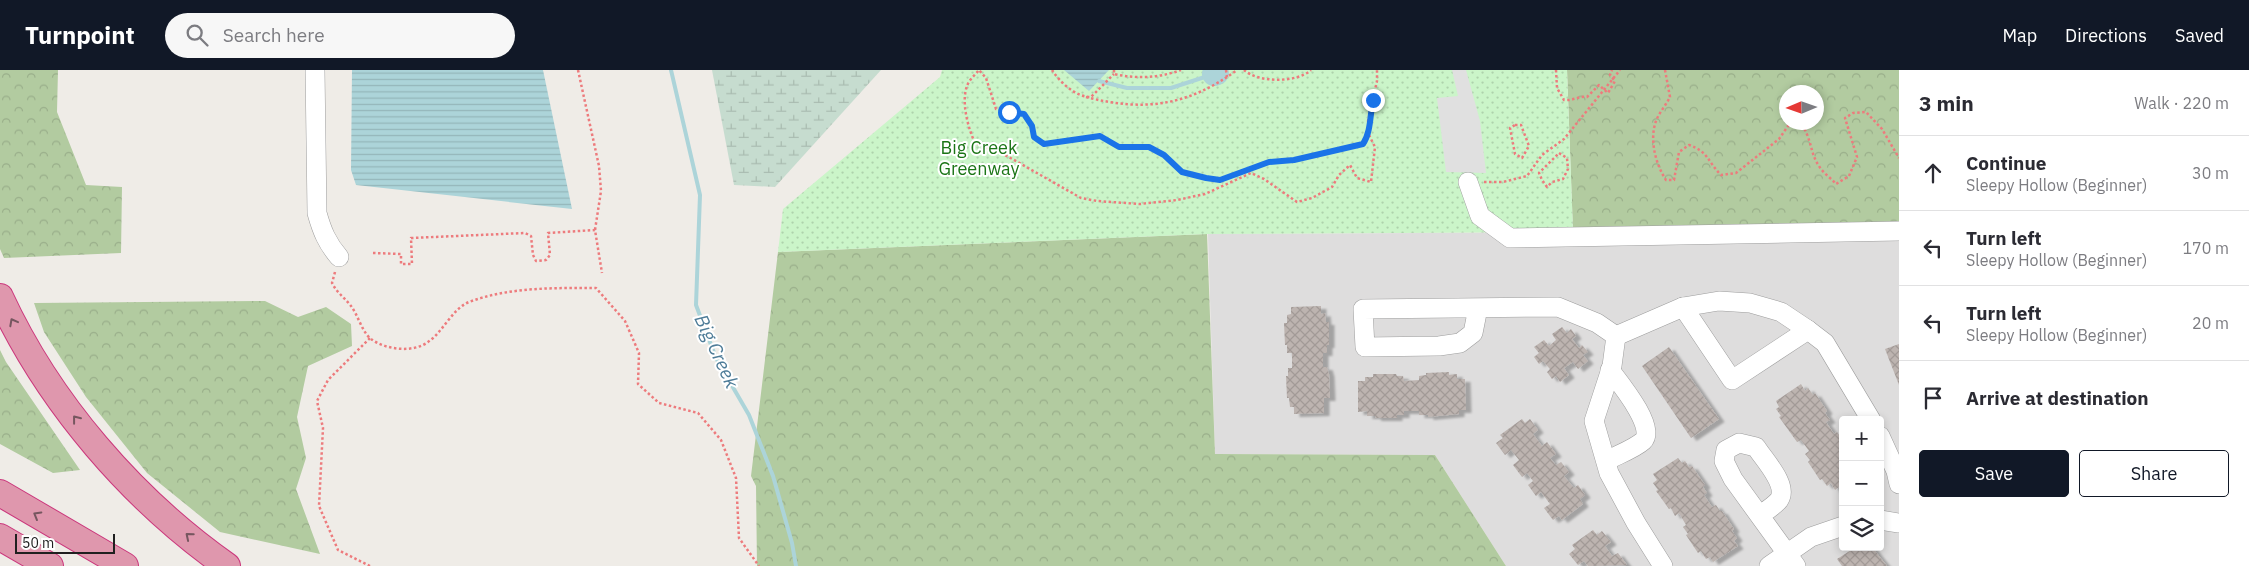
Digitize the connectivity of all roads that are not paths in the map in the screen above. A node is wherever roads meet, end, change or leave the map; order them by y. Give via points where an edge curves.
1 (315, 70) edge
2 (1468, 182) road end
3 (1899, 232) edge
4 (339, 257) road end
5 (0, 297) edge
6 (1683, 306) junction
7 (1478, 308) junction
8 (1808, 330) junction
9 (1616, 336) junction
10 (1610, 370) junction
11 (1869, 416) edge
12 (1884, 445) edge
13 (1606, 461) junction
14 (1899, 484) edge
15 (0, 493) edge
16 (1760, 515) dead end
17 (1884, 521) edge
18 (1899, 523) edge
19 (1839, 527) edge
20 (0, 536) edge
21 (1791, 559) edge
22 (50, 566) edge
23 (125, 566) edge
24 (227, 566) edge
25 (1663, 566) edge
26 (1769, 566) edge

1 - 4 street via 317,213 328,245
2 - 3 street via 1480,216 1510,238
24 -> 5 highway via 164,515 94,442 40,369
6 - 8 street via 1719,301 1750,304 1781,312
6 - 8 street via 1732,380
6 - 9 street
7 - 7 street via 1473,334 1460,343 1365,346 1363,309
7 - 9 street via 1558,307 1597,322
8 - 11 street via 1826,343
9 - 10 street
10 - 13 street via 1594,421
10 - 13 street via 1644,419 1647,432 1643,441
12 - 14 street
13 - 25 street via 1609,473 1636,523
23 -> 15 highway
16 - 21 street
17 - 18 street
19 - 21 street via 1811,537
20 - 22 highway
21 - 26 street

